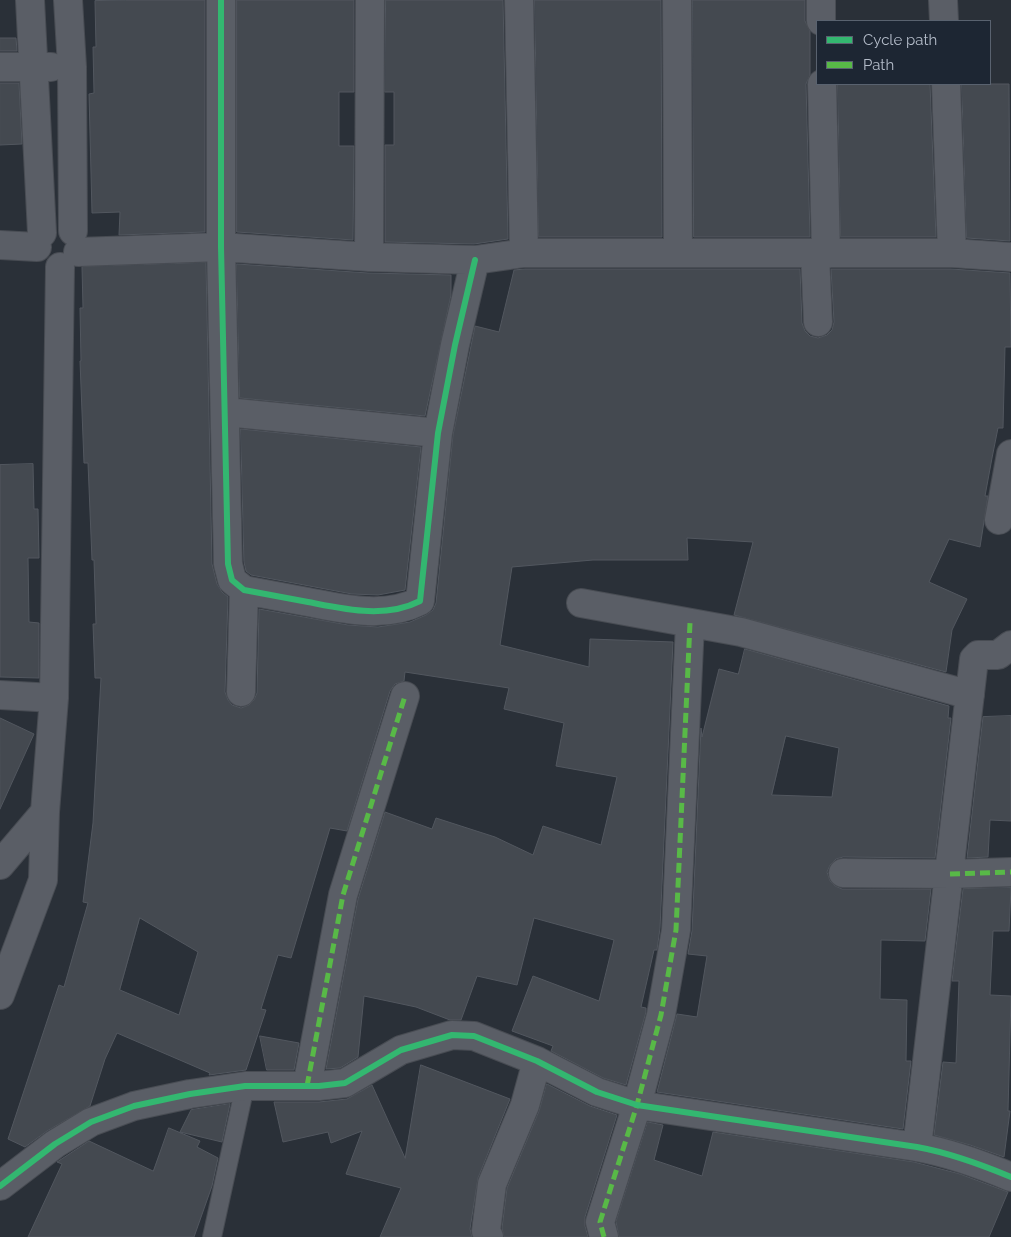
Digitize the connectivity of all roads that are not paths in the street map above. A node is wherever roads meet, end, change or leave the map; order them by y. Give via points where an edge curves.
1 (30, 0) edge
2 (68, 0) edge
3 (221, 0) edge
4 (370, 0) edge
5 (519, 0) edge
6 (677, 0) edge
7 (820, 0) edge
8 (943, 0) edge
9 (821, 20) edge
10 (944, 20) edge
11 (34, 66) junction
12 (0, 67) edge
13 (72, 67) junction
14 (822, 85) edge
15 (946, 85) edge
16 (39, 240) junction
17 (0, 244) edge
18 (221, 247) junction
19 (70, 250) junction
20 (524, 253) junction
21 (678, 253) junction
22 (952, 253) junction
23 (820, 254) junction
24 (369, 257) junction
25 (1011, 257) edge
26 (475, 260) junction
27 (818, 322) dead end
28 (226, 412) junction
29 (438, 433) junction
30 (1011, 454) edge
31 (999, 520) dead end
32 (244, 590) junction
33 (581, 603) dead end
34 (690, 623) junction
35 (1007, 653) edge
36 (241, 692) dead end
37 (0, 695) edge
38 (970, 695) junction
39 (405, 696) dead end
40 (54, 698) junction
41 (44, 812) junction
42 (0, 865) edge
43 (843, 872) dead end
44 (1011, 872) edge
45 (950, 874) junction
46 (0, 995) edge
47 (537, 1061) junction
48 (245, 1086) junction
49 (307, 1086) junction
50 (637, 1105) junction
51 (917, 1147) junction
52 (1011, 1177) edge
53 (0, 1186) edge
54 (212, 1237) edge
55 (488, 1237) edge
56 (604, 1237) edge

1 - 11 street
2 - 13 street
3 - 18 street
4 - 24 street
5 - 20 street
6 - 21 street
7 - 9 street
8 - 10 street
11 - 12 street
11 - 13 street
11 - 16 street
13 - 19 street
14 - 23 street
15 - 22 street
16 - 17 street
16 - 19 street via 53,225 60,225
16 - 19 street via 42,259 53,267
18 - 19 street
18 - 24 street
18 - 28 street
19 - 40 street
20 - 21 street
20 - 26 street
21 - 23 street
22 - 23 street
22 - 25 street
23 - 27 street
24 - 26 street
26 - 29 street
28 - 29 street
28 - 32 street via 228,564 232,580
29 - 32 street via 420,601 409,607 356,611
30 - 31 street
32 - 36 street
33 - 34 street
34 - 38 street via 741,632
34 - 50 street via 676,930 661,1015
35 - 38 street via 978,655 974,659
37 - 40 street
38 - 45 street
39 - 49 street via 343,895
40 - 41 street
41 - 42 street
41 - 46 street via 43,880
43 - 45 street
44 - 45 street
45 - 51 street
47 - 49 street via 474,1036 452,1034 401,1050 345,1083
47 - 50 street via 597,1092
47 - 55 street via 525,1105 492,1184 486,1230
48 - 49 street
48 - 53 street via 134,1106 91,1122 54,1144
48 - 54 lane
50 - 51 street
50 - 56 street via 600,1222
51 - 52 street via 947,1153

